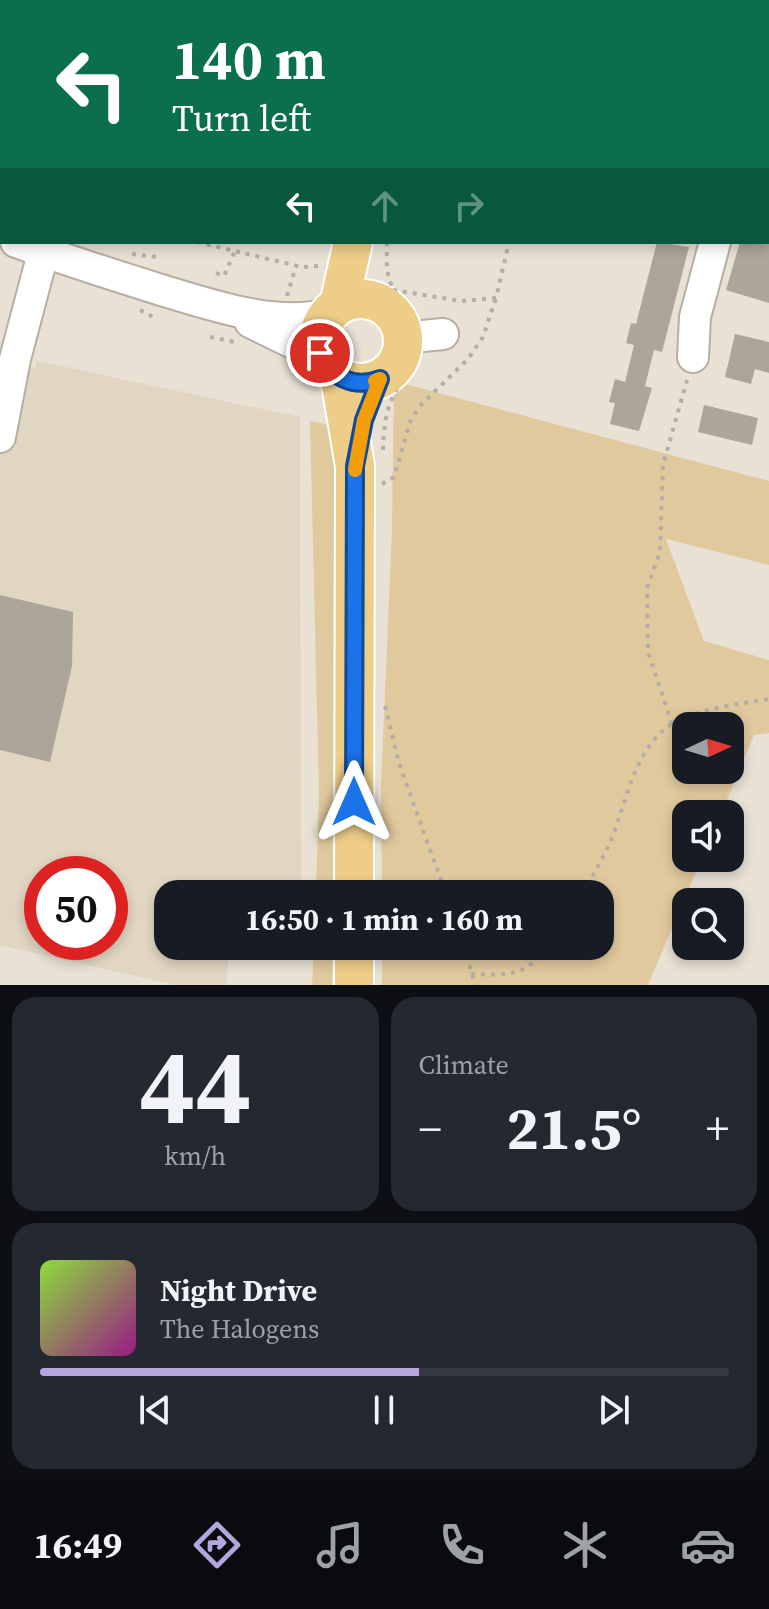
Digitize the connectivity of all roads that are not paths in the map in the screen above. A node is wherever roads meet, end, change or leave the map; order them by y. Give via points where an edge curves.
1 (714, 244) edge
2 (35, 245) edge
3 (373, 265) edge
4 (215, 306) junction
5 (334, 309) junction
6 (693, 357) road end
7 (332, 370) junction
8 (380, 379) junction
9 (4, 388) edge
10 (0, 437) edge
11 (376, 468) junction
12 (355, 880) edge
13 (354, 960) edge
14 (354, 985) edge

1 - 6 street via 695,317
2 - 4 street
2 - 9 street
3 - 5 main road
3 - 8 main road via 401,329 424,336
4 - 5 street via 291,319
4 - 7 street via 303,348
5 - 7 main road via 319,332 320,353
7 - 8 main road via 360,384
7 - 11 main road
8 - 11 main road via 364,420
9 - 10 street
11 - 12 main road
13 - 14 main road

